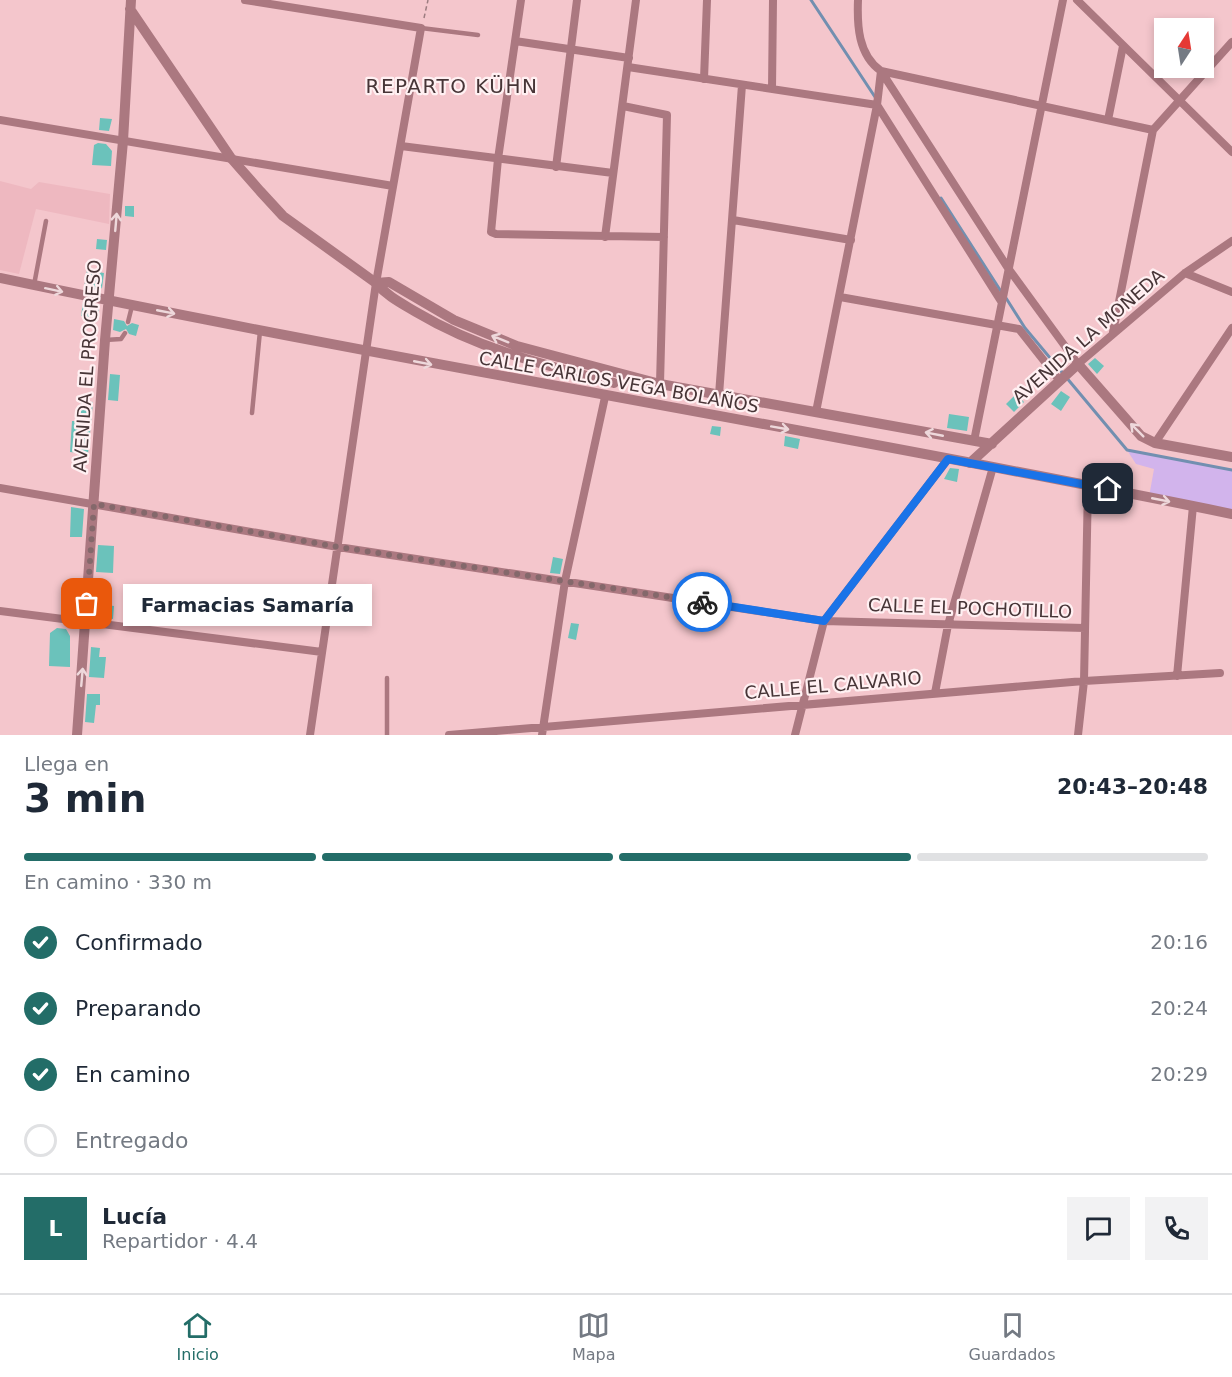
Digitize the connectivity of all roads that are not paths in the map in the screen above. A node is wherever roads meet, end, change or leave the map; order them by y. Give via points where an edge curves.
1 (245, 0) edge
2 (521, 0) edge
3 (577, 0) edge
4 (636, 0) edge
5 (707, 0) edge
6 (773, 0) edge
7 (858, 0) edge
8 (1063, 0) edge
9 (1077, 0) edge
10 (276, 3) edge
11 (130, 4) edge
12 (422, 28) junction
13 (478, 35) dead end
14 (515, 41) junction
15 (1232, 42) edge
16 (1123, 46) junction
17 (572, 50) junction
18 (628, 62) junction
19 (881, 71) junction
20 (704, 79) junction
21 (742, 85) junction
22 (772, 89) junction
23 (1179, 101) junction
24 (877, 104) junction
25 (1041, 105) junction
26 (623, 106) junction
27 (0, 120) edge
28 (1108, 120) junction
29 (1153, 130) junction
30 (123, 141) junction
31 (401, 146) junction
32 (1232, 152) edge
33 (231, 158) junction
34 (498, 159) junction
35 (556, 167) junction
36 (613, 173) junction
37 (393, 186) junction
38 (733, 220) junction
39 (46, 221) dead end
40 (605, 237) junction
41 (664, 237) junction
42 (851, 240) junction
43 (1232, 241) edge
44 (1008, 268) junction
45 (1185, 273) junction
46 (0, 278) edge
47 (376, 283) junction
48 (34, 285) junction
49 (1232, 292) edge
50 (840, 297) junction
51 (108, 301) junction
52 (1001, 301) junction
53 (132, 306) junction
54 (128, 322) dead end
55 (996, 326) junction
56 (1232, 328) edge
57 (260, 331) junction
58 (1113, 332) junction
59 (125, 333) dead end
60 (105, 340) junction
61 (366, 352) junction
62 (1076, 365) junction
63 (615, 378) junction
64 (1061, 379) junction
65 (660, 384) junction
66 (719, 395) junction
67 (608, 397) junction
68 (816, 412) junction
69 (252, 413) dead end
70 (974, 441) junction
71 (1155, 443) junction
72 (992, 444) junction
73 (1232, 458) edge
74 (948, 459) junction
75 (970, 463) junction
76 (993, 467) junction
77 (1088, 485) junction
78 (0, 488) edge
79 (94, 504) junction
80 (1193, 506) junction
81 (1232, 514) edge
82 (338, 547) junction
83 (565, 581) junction
84 (0, 611) edge
85 (824, 621) junction
86 (86, 624) junction
87 (948, 625) junction
88 (1085, 628) junction
89 (322, 652) junction
90 (1220, 673) dead end
91 (1177, 676) junction
92 (387, 678) dead end
93 (1084, 681) junction
94 (935, 693) junction
95 (802, 704) junction
96 (543, 732) edge
97 (77, 735) edge
98 (310, 735) edge
99 (387, 735) edge
100 (449, 735) edge
101 (795, 735) edge
102 (1078, 735) edge

1 - 10 street
2 - 14 street
3 - 17 street
4 - 18 street
5 - 20 street
6 - 22 street
7 - 19 street via 861,44 873,66
8 - 25 street
9 - 16 street
10 - 12 street
11 - 30 street, AVENIDA EL PROGRESO
11 - 33 street, CALLE CARLOS VEGA BOLAÑOS
12 - 13 lane
12 - 31 street
14 - 17 street
14 - 34 street
15 - 23 street
16 - 23 street
16 - 28 street
17 - 18 street
17 - 35 street
18 - 20 street
18 - 26 street
19 - 24 street
19 - 25 street
19 - 44 street
20 - 21 street
21 - 22 street
21 - 38 street
22 - 24 street
23 - 29 street
23 - 32 street
24 - 42 street
24 - 52 street
25 - 28 street
25 - 44 street
26 - 36 street
26 - 41 street via 667,115
27 - 30 street
28 - 29 street
29 - 58 street
30 - 33 street
51 -> 30 street, AVENIDA EL PROGRESO
31 - 34 street
31 - 37 street
33 - 37 street
33 - 47 street, CALLE CARLOS VEGA BOLAÑOS via 283,216
34 - 35 street
34 - 40 street via 491,232
35 - 36 street
36 - 40 street
37 - 47 street
38 - 42 street
38 - 66 street
39 - 48 lane
40 - 41 street
41 - 65 street
42 - 50 street
43 - 45 street, AVENIDA LA MONEDA
44 - 52 street
44 - 62 street
45 - 49 street
45 - 58 street, AVENIDA LA MONEDA
46 - 48 street, CALLE CARLOS VEGA BOLAÑOS
47 - 61 street
47 - 63 street, CALLE CARLOS VEGA BOLAÑOS via 384,293 449,332 513,357
48 -> 51 street, CALLE CARLOS VEGA BOLAÑOS
50 - 55 street
50 - 68 street
51 - 53 street, CALLE CARLOS VEGA BOLAÑOS
51 - 60 street, AVENIDA EL PROGRESO
52 - 55 street
53 - 54 lane
53 -> 57 street, CALLE CARLOS VEGA BOLAÑOS
55 - 64 street via 1019,329
55 - 70 street
56 - 71 street
57 - 61 street, CALLE CARLOS VEGA BOLAÑOS
57 - 69 lane
58 - 62 street, AVENIDA LA MONEDA
59 - 60 lane via 121,339
60 - 79 street, AVENIDA EL PROGRESO
61 -> 67 street, CALLE CARLOS VEGA BOLAÑOS
61 - 82 street
62 - 64 street, AVENIDA LA MONEDA
71 -> 62 street via 1142,435
63 - 65 street, CALLE CARLOS VEGA BOLAÑOS
63 - 67 street
64 - 72 street, AVENIDA LA MONEDA
65 - 66 street, CALLE CARLOS VEGA BOLAÑOS
66 - 68 street, CALLE CARLOS VEGA BOLAÑOS
67 -> 74 street, CALLE CARLOS VEGA BOLAÑOS
67 - 83 street
70 -> 68 street, CALLE CARLOS VEGA BOLAÑOS
70 - 72 street, CALLE CARLOS VEGA BOLAÑOS
71 - 73 street
72 - 75 street, AVENIDA LA MONEDA
74 - 75 street, CALLE CARLOS VEGA BOLAÑOS
74 - 85 street
75 - 76 street, CALLE CARLOS VEGA BOLAÑOS
76 - 77 street, CALLE CARLOS VEGA BOLAÑOS
76 - 87 street
77 -> 80 street, CALLE CARLOS VEGA BOLAÑOS
77 - 88 street
78 - 79 street, CALLE EL POCHOTILLO
79 - 82 street, CALLE EL POCHOTILLO
79 - 86 street, AVENIDA EL PROGRESO
80 - 81 street, CALLE CARLOS VEGA BOLAÑOS
80 - 91 street
82 - 83 street, CALLE EL POCHOTILLO
82 - 89 street
83 - 85 street, CALLE EL POCHOTILLO
83 - 96 street
84 - 86 street
85 - 87 street, CALLE EL POCHOTILLO
85 - 95 street
86 - 89 street
97 -> 86 street, AVENIDA EL PROGRESO
87 - 88 street, CALLE EL POCHOTILLO
87 - 94 street
88 - 93 street
89 - 98 street
90 - 91 street, CALLE EL CALVARIO
91 - 93 street, CALLE EL CALVARIO
92 - 99 lane
93 - 94 street, CALLE EL CALVARIO
93 - 102 street
94 - 95 street, CALLE EL CALVARIO
95 - 96 street, CALLE EL CALVARIO
95 - 101 street
96 - 100 street, CALLE EL CALVARIO

